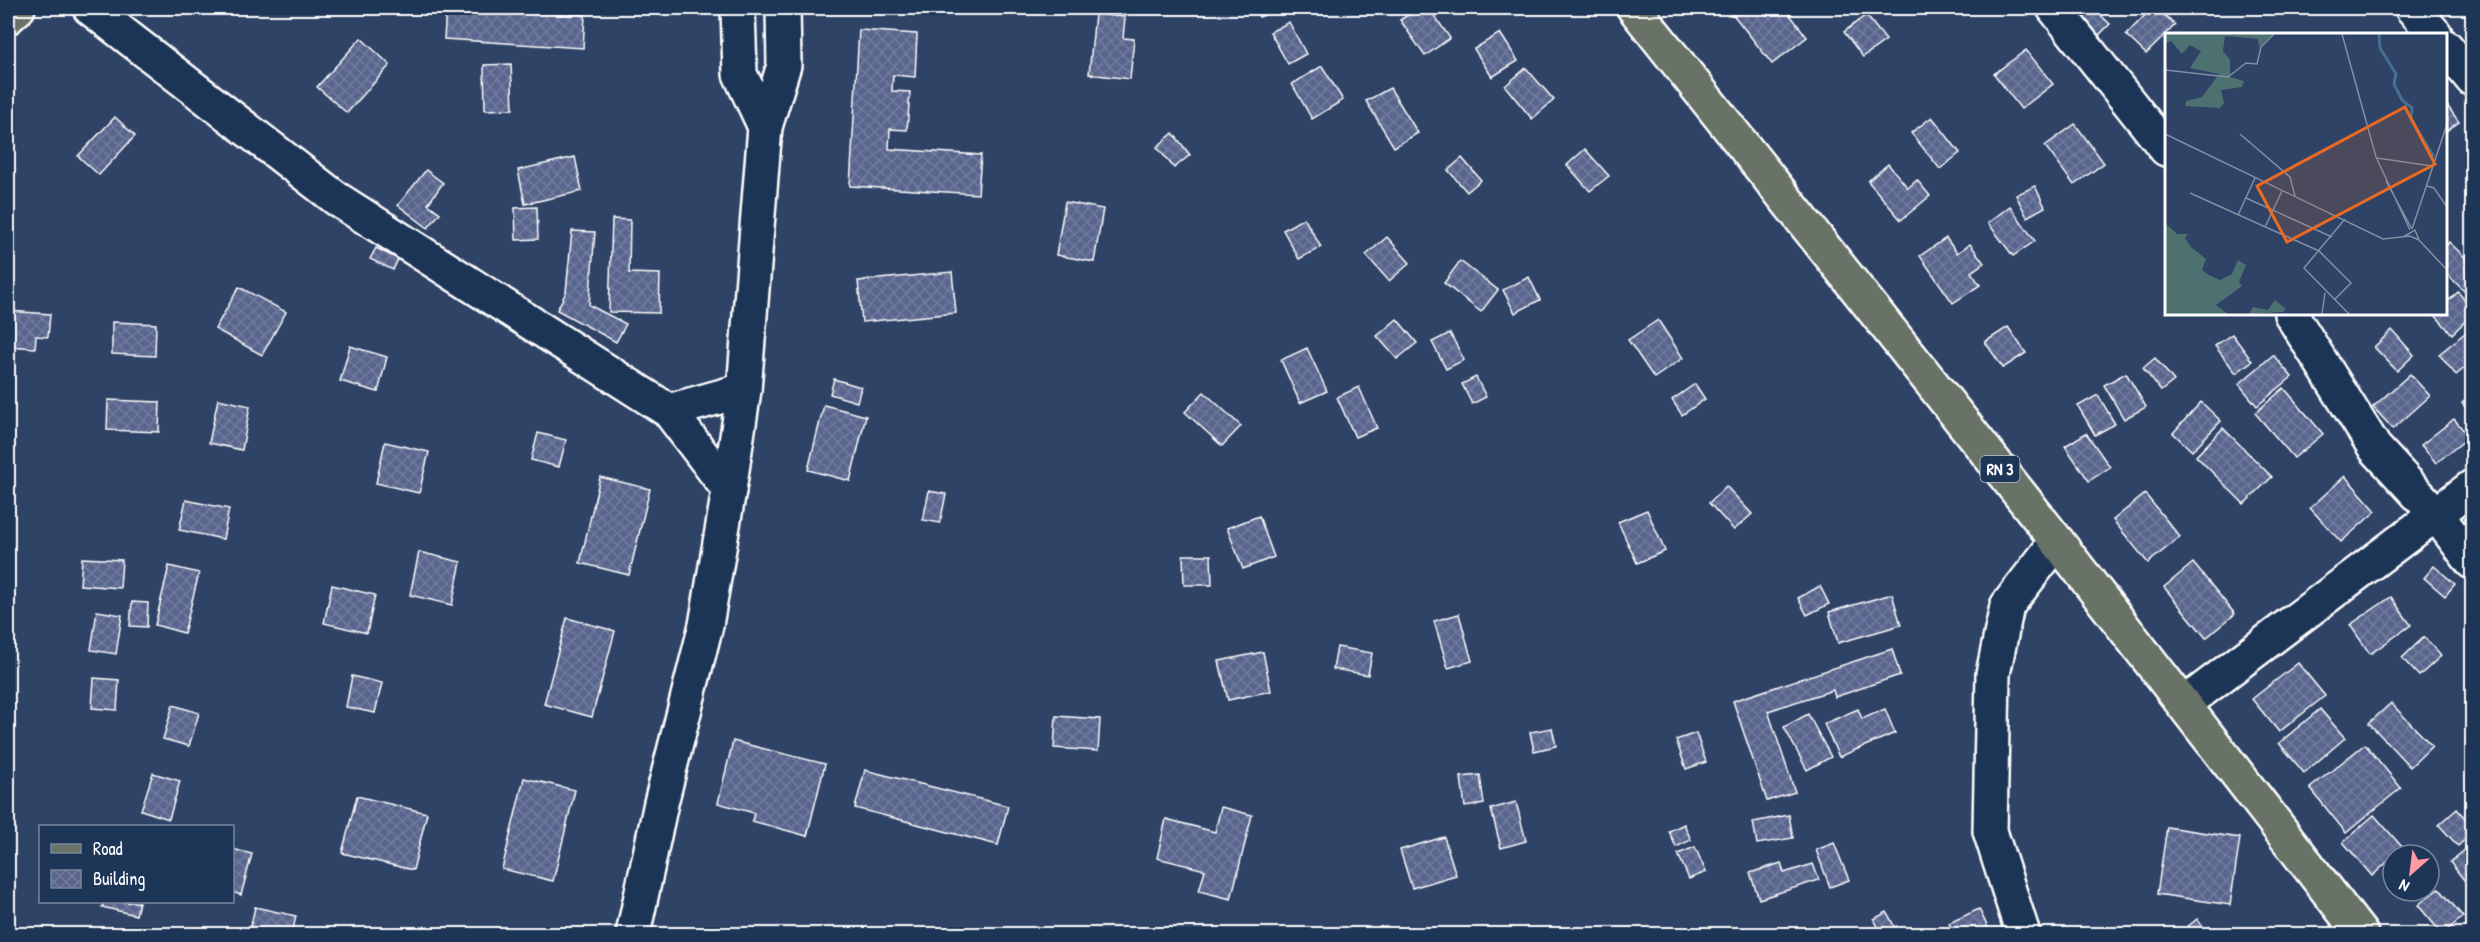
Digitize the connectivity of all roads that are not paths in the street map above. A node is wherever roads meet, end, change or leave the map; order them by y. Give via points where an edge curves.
1 (18, 8) edge
2 (90, 8) edge
3 (738, 8) edge
4 (783, 8) edge
5 (1634, 8) edge
6 (2054, 8) edge
7 (2412, 8) edge
8 (8, 17) edge
9 (2434, 33) edge
10 (2447, 49) edge
11 (2472, 79) edge
12 (765, 127) junction
13 (2165, 148) edge
14 (2292, 315) edge
15 (744, 390) junction
16 (669, 411) junction
17 (2472, 487) edge
18 (729, 490) junction
19 (2436, 514) junction
20 (2057, 541) junction
21 (2472, 562) edge
22 (2184, 704) junction
23 (633, 934) edge
24 (2023, 934) edge
25 (2361, 934) edge

1 - 8 main road
2 - 16 street via 337,199
3 - 12 street via 740,74
4 - 12 street via 784,65
5 - 20 main road, RN 3
6 - 13 street
7 - 9 street
10 - 11 street
12 - 15 street
14 - 19 street via 2375,448
15 - 16 street
15 - 18 street
16 - 18 street
17 - 19 street
18 - 23 street via 706,626
19 - 21 street
19 - 22 street
20 - 22 main road, RN 3
20 - 24 street via 2007,606 1993,674 1990,831
22 - 25 main road, RN 3

